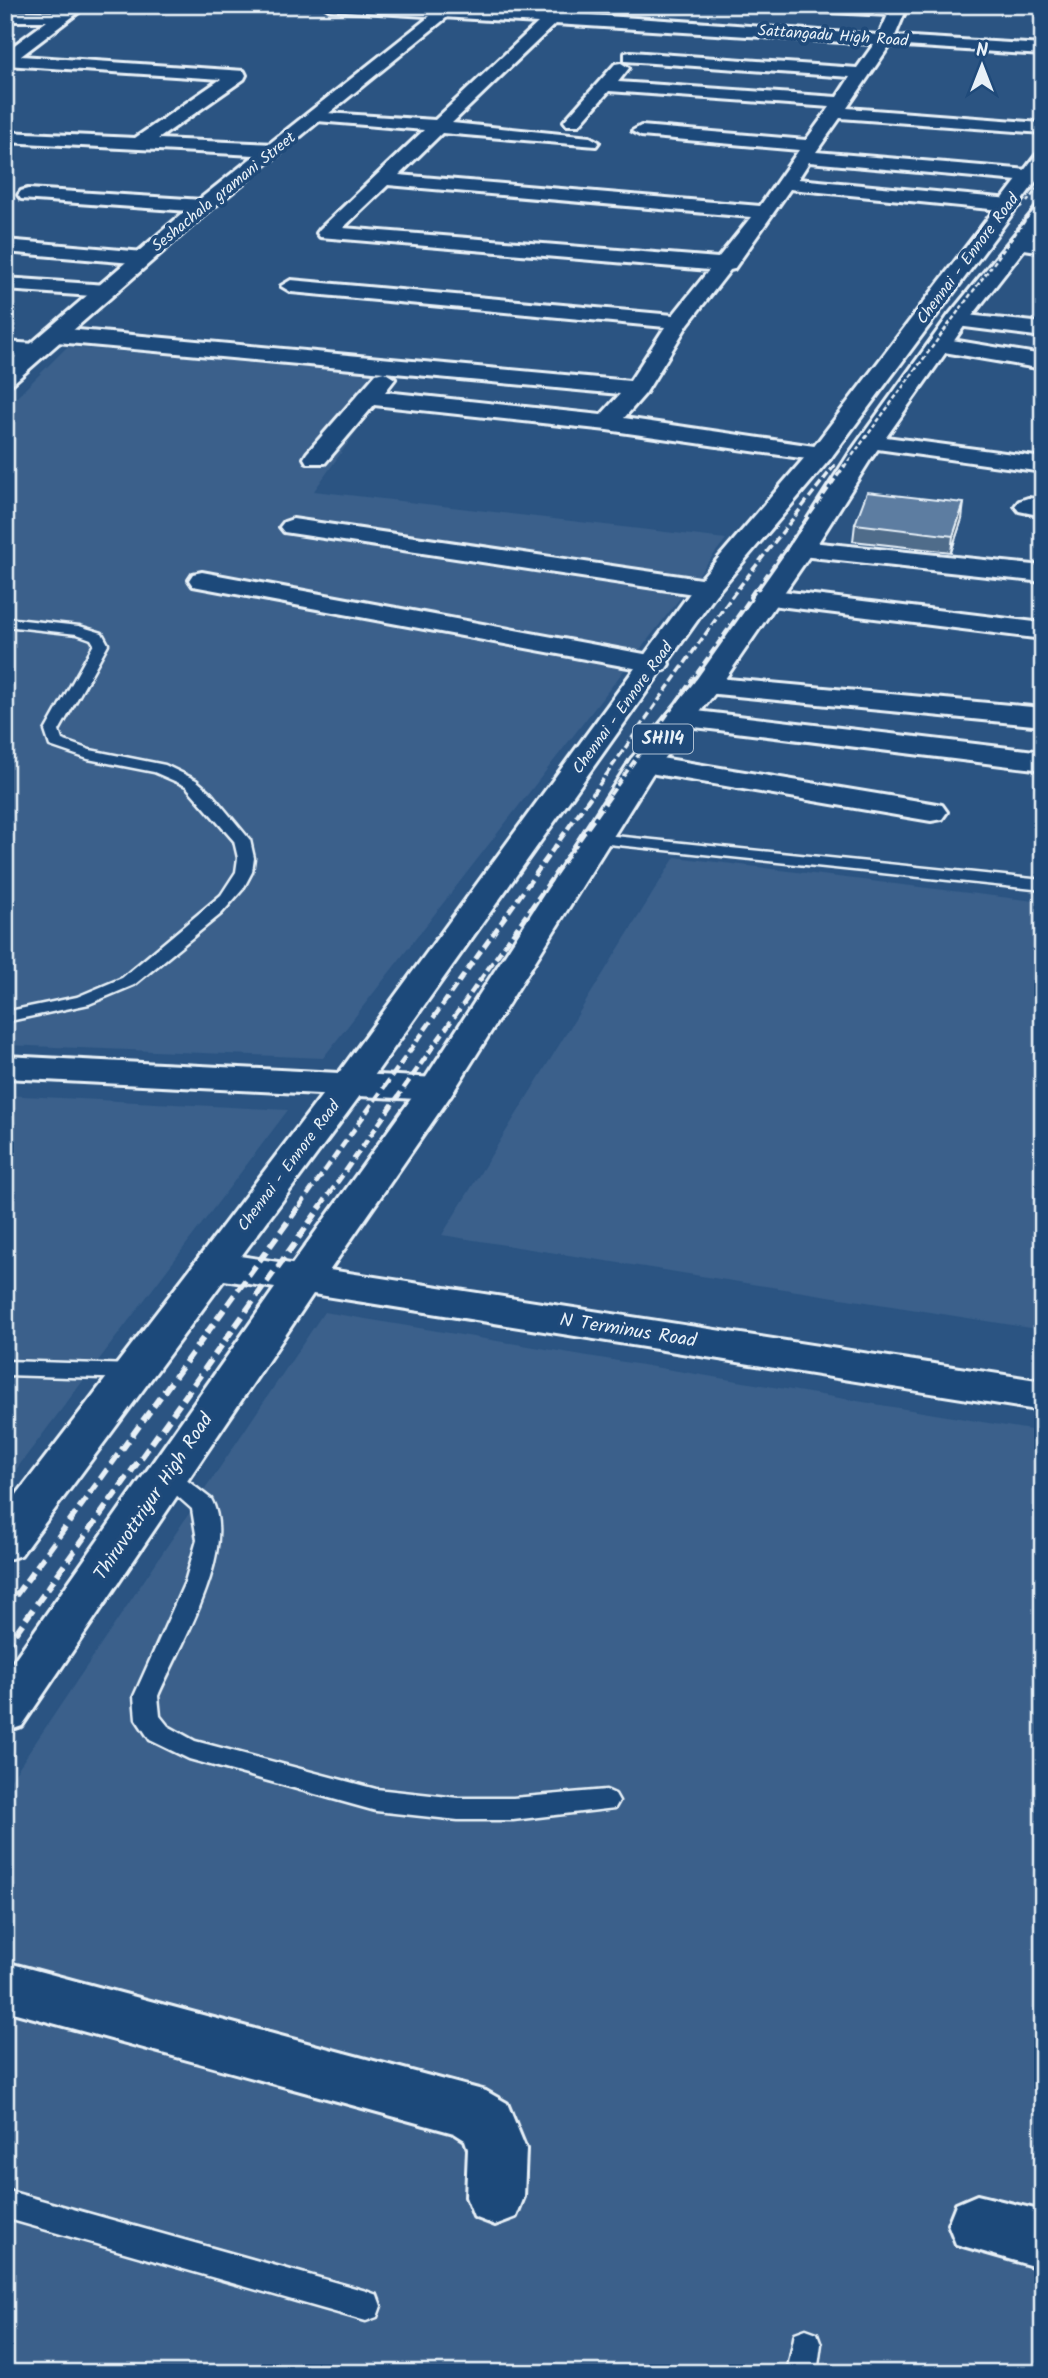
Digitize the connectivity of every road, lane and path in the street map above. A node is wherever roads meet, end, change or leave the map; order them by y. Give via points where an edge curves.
1 (80, 5) edge
2 (330, 5) edge
3 (674, 5) edge
4 (790, 5) edge
5 (451, 8) edge
6 (899, 8) edge
7 (5, 16) edge
8 (63, 17) junction
9 (553, 17) junction
10 (662, 24) junction
11 (885, 40) junction
12 (1043, 50) edge
13 (631, 57) junction
14 (862, 73) junction
15 (604, 86) junction
16 (836, 107) junction
17 (317, 116) junction
18 (573, 121) dead end
19 (439, 127) junction
20 (1041, 128) edge
21 (641, 131) dead end
22 (5, 137) edge
23 (590, 142) dead end
24 (140, 143) junction
25 (275, 149) junction
26 (806, 151) junction
27 (1043, 159) edge
28 (1028, 176) junction
29 (384, 179) junction
30 (785, 183) junction
31 (28, 195) dead end
32 (1010, 205) junction
33 (203, 206) junction
34 (765, 212) junction
35 (1043, 212) edge
36 (1031, 245) edge
37 (5, 246) edge
38 (144, 258) junction
39 (727, 265) junction
40 (5, 284) edge
41 (290, 286) dead end
42 (107, 291) junction
43 (957, 320) junction
44 (679, 322) junction
45 (1043, 330) edge
46 (57, 335) junction
47 (940, 345) junction
48 (5, 349) edge
49 (35, 351) junction
50 (1043, 362) edge
51 (395, 366) junction
52 (5, 378) edge
53 (636, 389) junction
54 (368, 397) junction
55 (607, 423) junction
56 (871, 442) junction
57 (821, 454) junction
58 (316, 458) dead end
59 (1043, 466) edge
60 (293, 527) dead end
61 (801, 549) junction
62 (1043, 574) edge
63 (202, 580) dead end
64 (707, 588) junction
65 (765, 597) junction
66 (5, 622) edge
67 (1043, 631) edge
68 (655, 664) junction
69 (706, 685) junction
70 (1043, 717) edge
71 (680, 719) junction
72 (1043, 761) edge
73 (643, 764) junction
74 (931, 812) dead end
75 (595, 839) junction
76 (1043, 885) edge
77 (5, 1017) edge
78 (5, 1067) edge
79 (351, 1082) junction
80 (437, 1089) junction
81 (214, 1265) junction
82 (302, 1280) junction
83 (5, 1368) edge
84 (133, 1372) junction
85 (1043, 1396) edge
86 (168, 1478) junction
87 (5, 1543) edge
88 (5, 1712) edge
89 (606, 1801) dead end
90 (5, 1986) edge
91 (495, 2197) dead end
92 (5, 2204) edge
93 (977, 2224) dead end
94 (1043, 2240) edge
95 (366, 2306) dead end

1 - 8 street
2 - 5 street, Sattangadu High Road
3 - 10 street
4 - 6 street
5 - 9 street, Sattangadu High Road
5 - 17 street, Seshachala gramani Street
6 - 11 street
7 - 8 street
8 - 24 street via 5,60 238,75
9 - 10 street, Sattangadu High Road
9 - 19 street
10 - 11 street, Sattangadu High Road
10 - 13 street
11 - 12 street, Sattangadu High Road
11 - 14 street
13 - 14 street
13 - 15 street
14 - 16 street
15 - 16 street
15 - 18 street
16 - 20 street
16 - 26 street
17 - 19 street
17 - 25 street, Seshachala gramani Street
19 - 23 street
19 - 29 street
21 - 26 street
22 - 24 street
24 - 25 street
25 - 33 street, Seshachala gramani Street
26 - 28 street
26 - 30 street
27 - 28 street, Chennai - Ennore Road / SH114
28 - 32 street, Chennai - Ennore Road / SH114
29 - 34 street
29 - 39 street via 327,233
30 - 32 street
30 - 34 street
31 - 33 street
32 - 57 street, Chennai - Ennore Road / SH114
33 - 38 street, Seshachala gramani Street
34 - 39 street
35 - 36 street, Chennai - Ennore Road / SH114
36 - 43 street, Chennai - Ennore Road / SH114
37 - 38 street
38 - 42 street, Seshachala gramani Street
39 - 44 street
40 - 42 street
41 - 44 street
42 - 46 street, Seshachala gramani Street
43 - 45 street
43 - 47 street, Chennai - Ennore Road / SH114
44 - 53 street
46 - 49 street, Seshachala gramani Street
46 - 51 street
47 - 50 street
47 - 56 street, Chennai - Ennore Road / SH114
48 - 49 street
49 - 52 street, Seshachala gramani Street
51 - 53 street
51 - 54 street
53 - 55 street
54 - 55 street
54 - 58 street
55 - 57 street
56 - 59 street
56 - 61 street, Chennai - Ennore Road / SH114
57 - 64 street, Chennai - Ennore Road / SH114
60 - 64 street
61 - 62 street
61 - 65 street, Chennai - Ennore Road / SH114
63 - 68 street
64 - 68 street, Chennai - Ennore Road / SH114
65 - 67 street
65 - 69 street, Chennai - Ennore Road / SH114
66 - 77 lane via 97,636 101,644 96,655 52,731 55,743 70,751 166,771 190,782 243,844 245,862 240,881 227,899 138,976 69,1005
68 - 79 street, Chennai - Ennore Road / SH114
69 - 70 street
69 - 71 street, Chennai - Ennore Road / SH114
71 - 72 street
71 - 73 street, Chennai - Ennore Road / SH114
73 - 74 street
73 - 75 street, Chennai - Ennore Road / SH114
75 - 76 lane
75 - 80 street, Chennai - Ennore Road / SH114
78 - 79 street
79 - 80 street
79 - 81 street, Chennai - Ennore Road / SH114
80 - 82 street, Chennai - Ennore Road / SH114
81 - 82 street, N Terminus Road
81 - 84 street
82 - 85 street, N Terminus Road
82 - 86 street, Thiruvottriyur High Road
83 - 84 lane
84 - 87 street
86 - 88 street, Thiruvottriyur High Road
86 - 89 lane via 203,1505 208,1540 197,1583 146,1696 148,1719 159,1733 189,1749 376,1800 458,1809
90 - 91 street via 466,2110 487,2122 497,2149
92 - 95 lane
93 - 94 street

